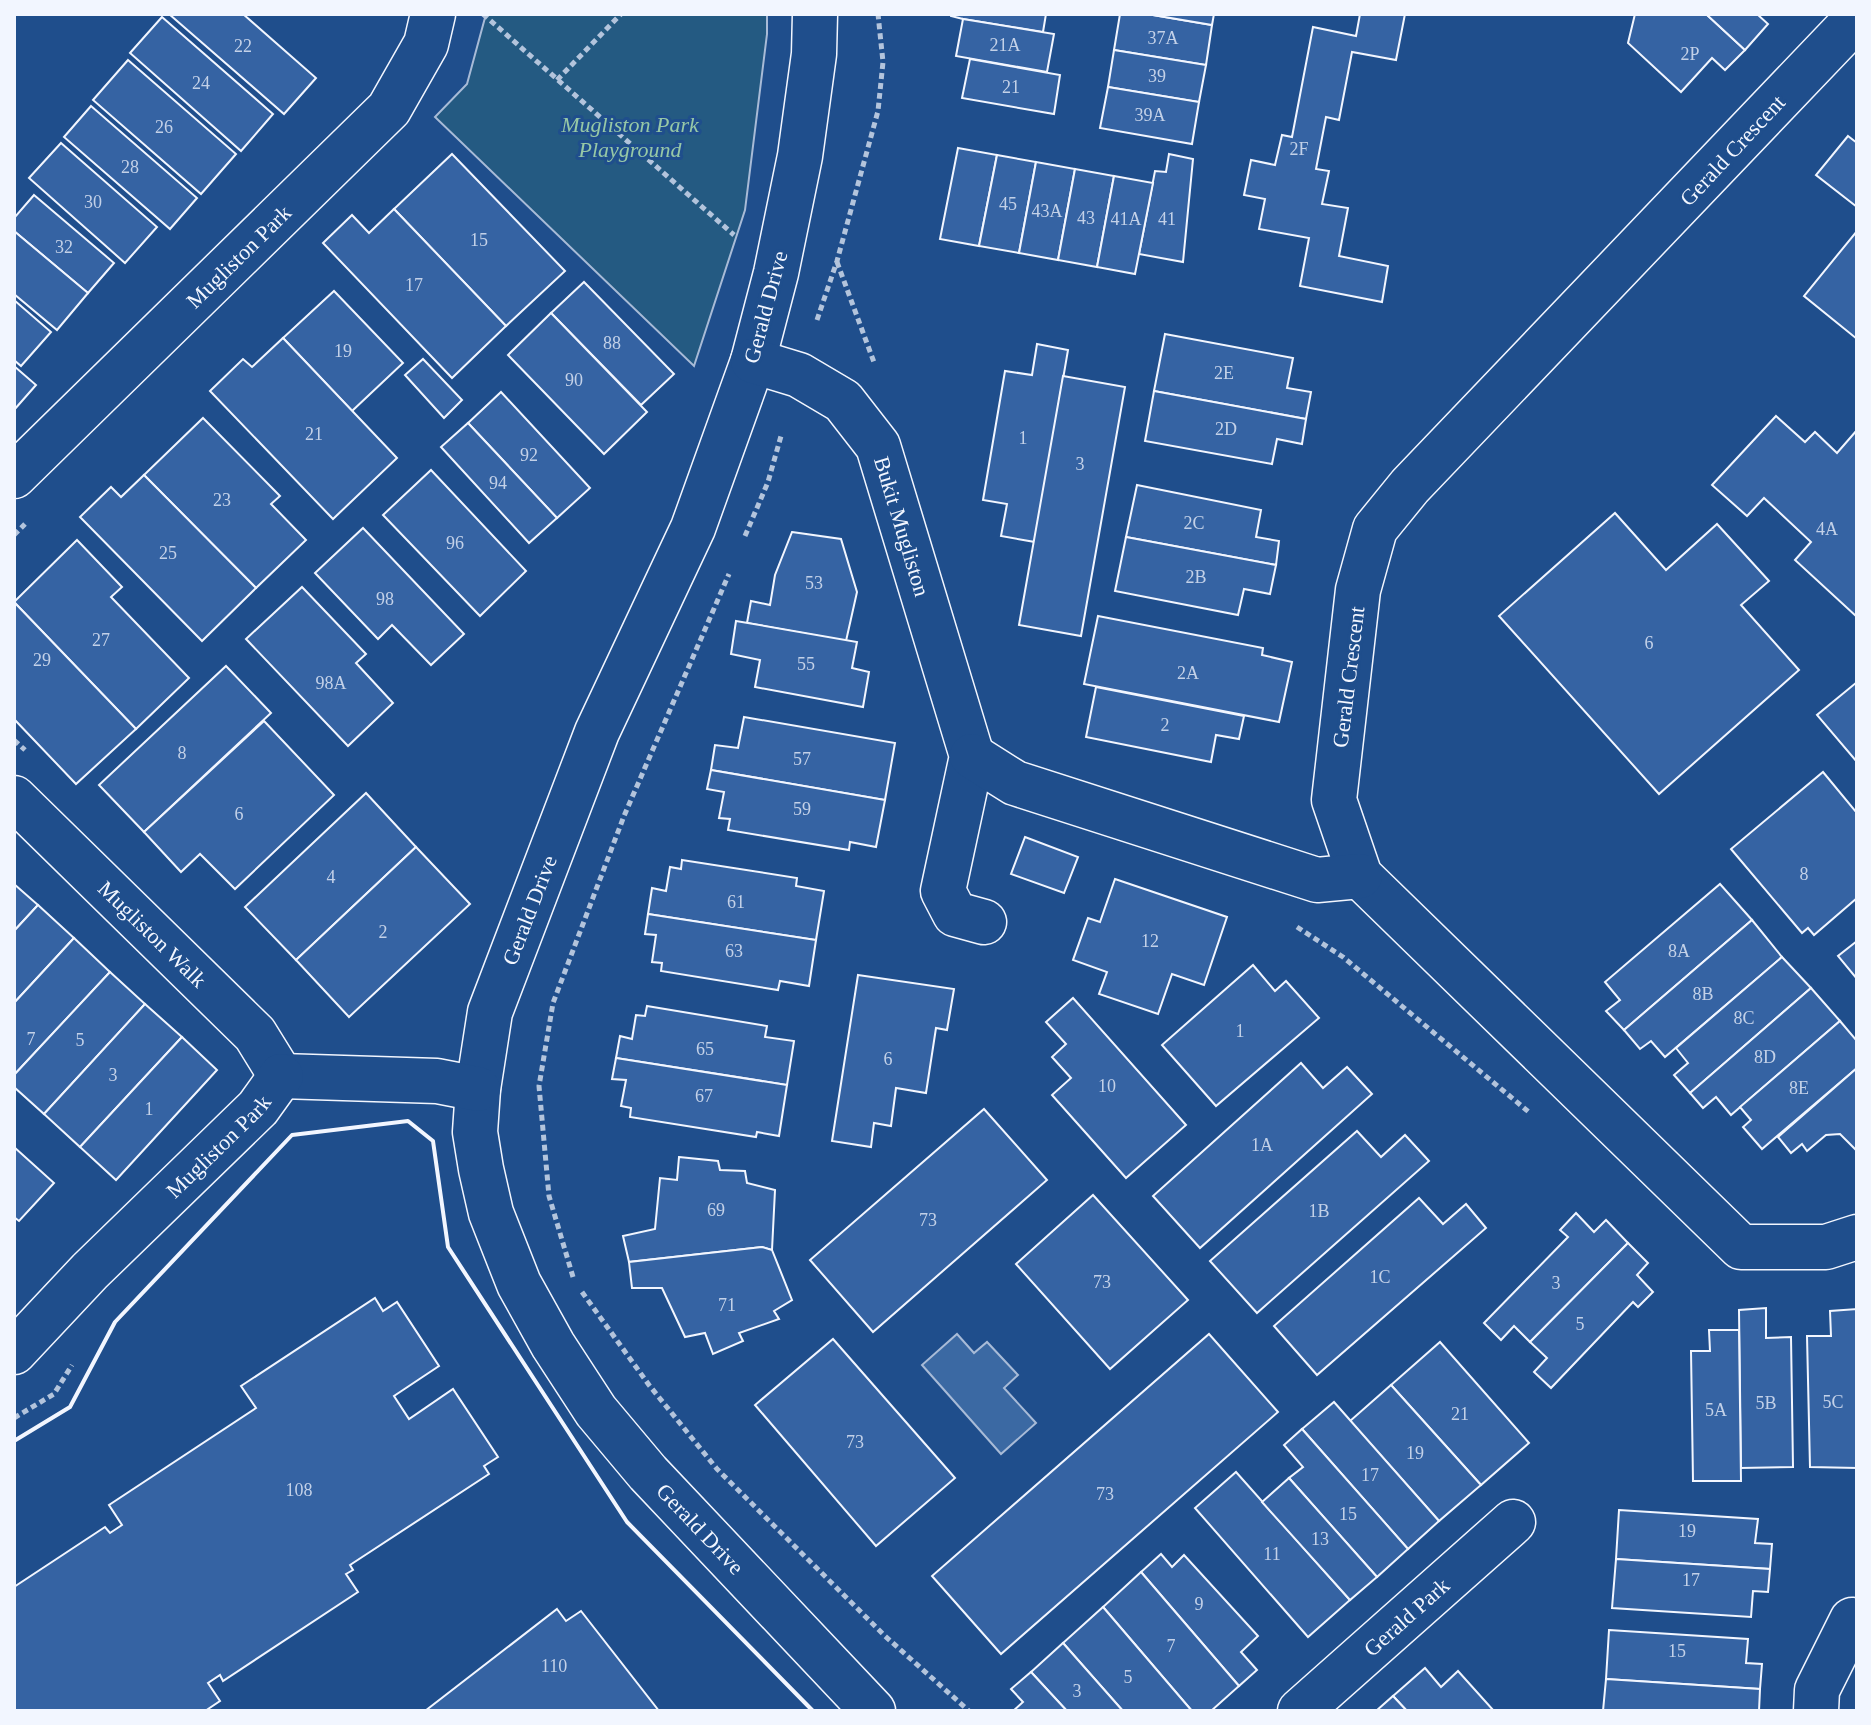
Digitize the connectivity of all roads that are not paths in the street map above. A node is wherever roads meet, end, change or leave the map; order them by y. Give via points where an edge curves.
1 (433, 14) edge
2 (815, 14) edge
3 (1857, 18) edge
4 (753, 361) junction
5 (14, 476) edge
6 (972, 756) junction
7 (14, 798) edge
8 (1360, 876) junction
9 (984, 922) dead end
10 (281, 1076) junction
11 (478, 1089) junction
12 (1857, 1237) edge
13 (14, 1352) edge
14 (1513, 1522) dead end
15 (1852, 1620) dead end
16 (873, 1711) edge
17 (1300, 1711) edge
18 (1816, 1711) edge

1 - 5 street, Mugliston Park via 426,44 389,109
2 - 4 street, Gerald Drive via 800,156
3 - 8 street, Gerald Crescent via 1410,486 1375,529 1358,590 1334,800
4 - 6 street, Bukit Mugliston via 799,375 843,401 878,446
4 - 11 street, Gerald Drive via 693,528 597,732 490,1012
6 - 8 street via 1015,783 1317,880
6 - 9 street, Bukit Mugliston via 943,891 955,914
7 - 10 street, Mugliston Walk via 255,1034
8 - 12 street, Gerald Crescent via 1741,1247 1826,1247
10 - 11 street, Mugliston Park via 437,1081
10 - 13 street, Mugliston Park via 258,1108
11 - 16 street, Gerald Drive via 475,1132 491,1213 519,1284 553,1345 596,1411 648,1473
14 - 17 street, Gerald Park
15 - 18 street via 1817,1690

